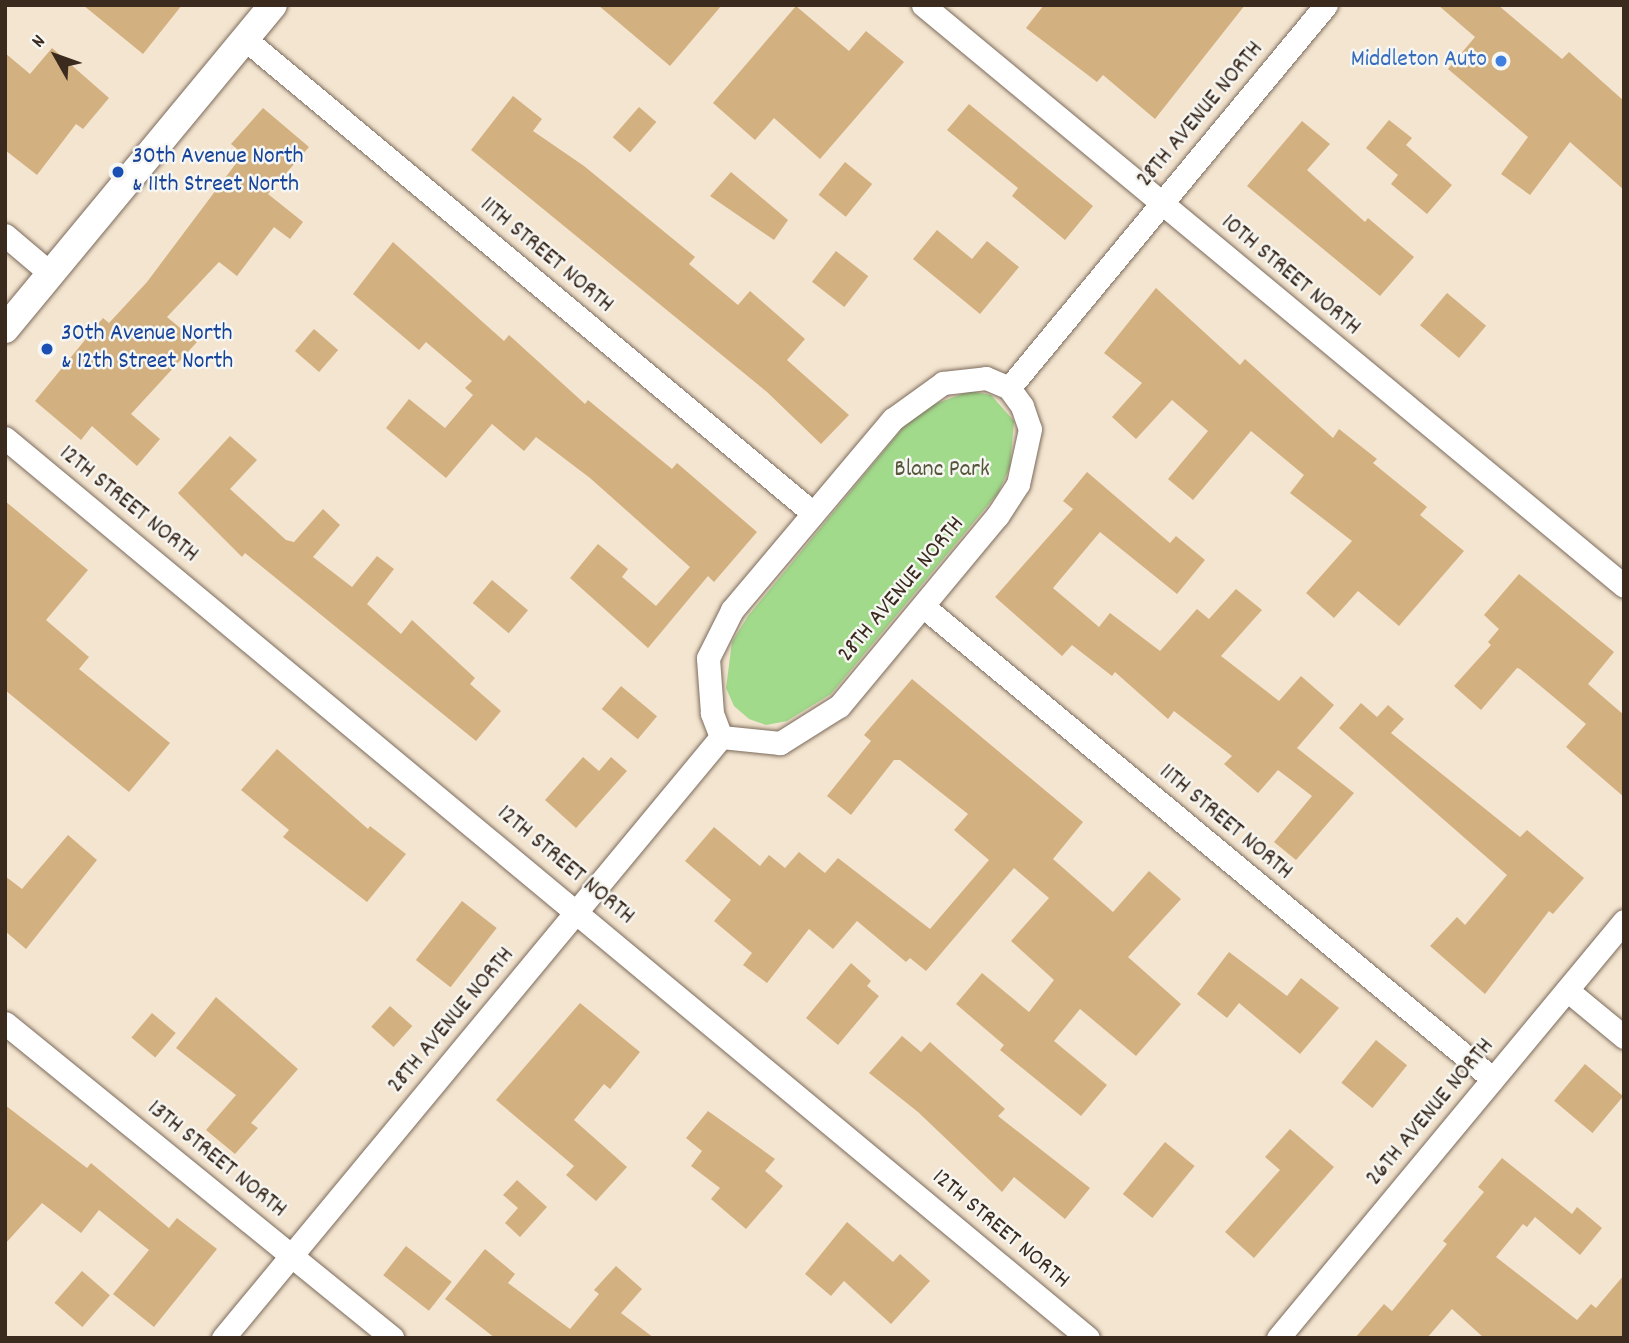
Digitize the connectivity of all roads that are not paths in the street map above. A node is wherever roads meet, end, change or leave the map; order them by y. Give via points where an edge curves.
1 (273, 5) edge
2 (923, 5) edge
3 (1326, 5) edge
4 (245, 39) junction
5 (1162, 203) junction
6 (5, 235) edge
7 (51, 274) junction
8 (5, 328) edge
9 (1009, 388) junction
10 (5, 439) edge
11 (813, 513) junction
12 (1624, 586) edge
13 (923, 607) junction
14 (721, 737) junction
15 (578, 910) junction
16 (1624, 921) edge
17 (1567, 990) junction
18 (5, 1023) edge
19 (1624, 1037) edge
20 (1493, 1079) junction
21 (291, 1255) junction
22 (223, 1338) edge
23 (393, 1338) edge
24 (1088, 1338) edge
25 (1278, 1338) edge

1 - 4 street
2 - 5 street, 10TH STREET NORTH
3 - 5 street, 28TH AVENUE NORTH
4 - 7 street
4 - 11 street, 11TH STREET NORTH
5 - 9 street, 28TH AVENUE NORTH
5 - 12 street, 10TH STREET NORTH
6 - 7 street
7 - 8 street
9 - 11 street via 986,378 963,379 943,383 916,399
9 - 13 street, 28TH AVENUE NORTH via 1030,429 1018,484
10 - 15 street, 12TH STREET NORTH
11 - 14 street via 732,611 708,658 712,713
13 - 14 street, 28TH AVENUE NORTH via 839,706 813,726 780,743
13 - 20 street, 11TH STREET NORTH
14 - 15 street, 28TH AVENUE NORTH
15 - 21 street, 28TH AVENUE NORTH
15 - 24 street, 12TH STREET NORTH
16 - 17 street, 26TH AVENUE NORTH
17 - 19 street
17 - 20 street, 26TH AVENUE NORTH
18 - 21 street, 13TH STREET NORTH
20 - 25 street, 26TH AVENUE NORTH
21 - 22 street, 28TH AVENUE NORTH
21 - 23 street, 13TH STREET NORTH

